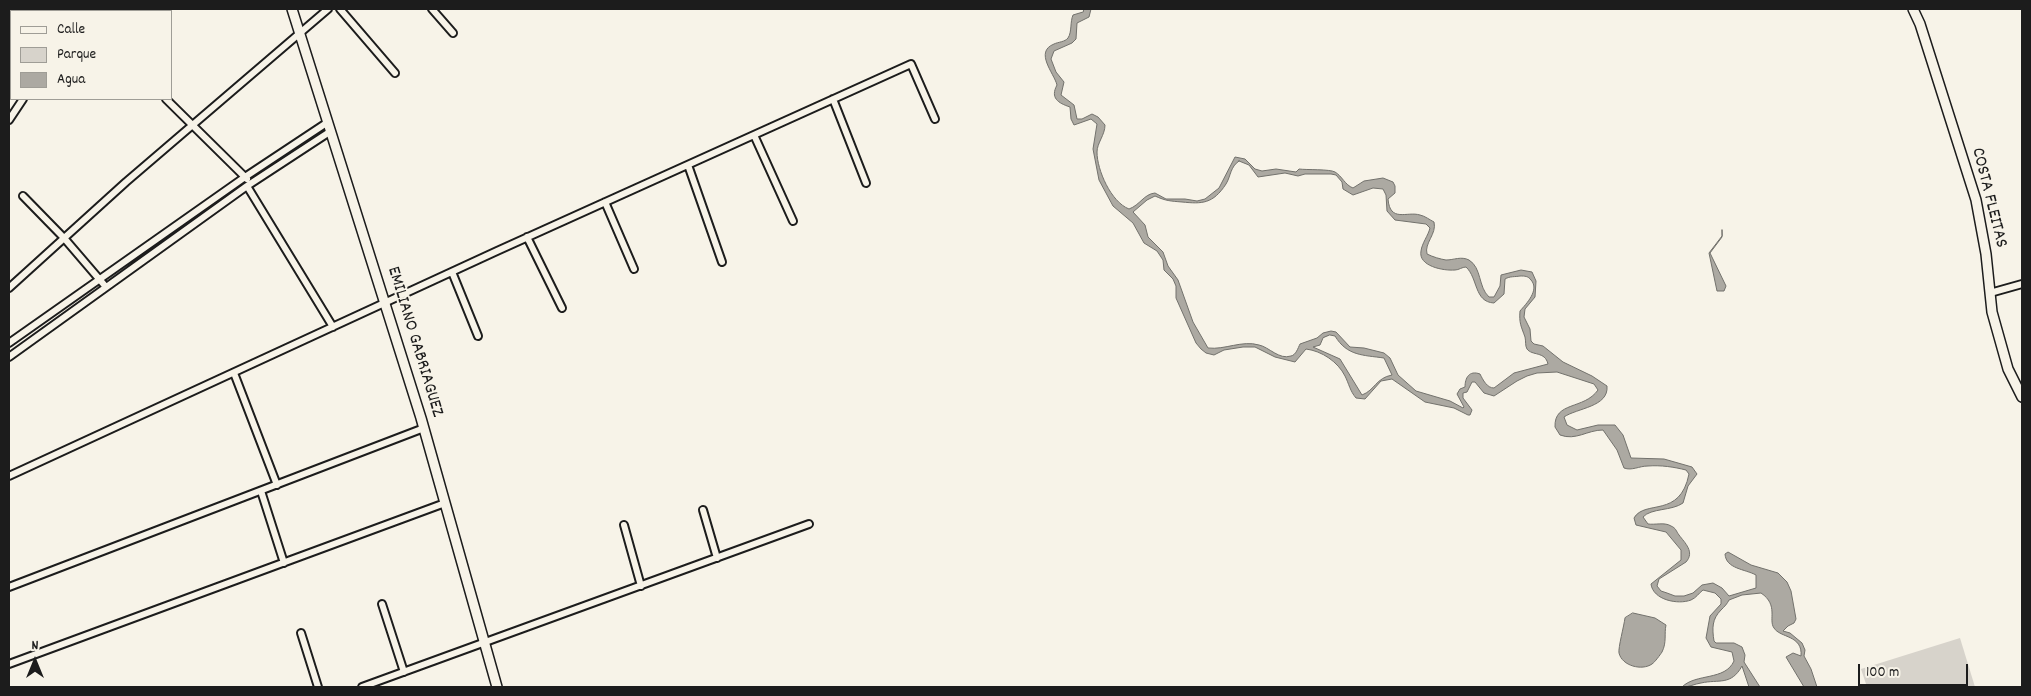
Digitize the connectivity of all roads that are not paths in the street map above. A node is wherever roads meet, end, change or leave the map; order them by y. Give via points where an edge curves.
1 (292, 9) edge
2 (328, 9) edge
3 (340, 9) edge
4 (432, 9) edge
5 (1913, 9) edge
6 (453, 33) dead end
7 (300, 34) junction
8 (395, 73) dead end
9 (833, 99) junction
10 (22, 100) edge
11 (167, 100) edge
12 (936, 118) dead end
13 (9, 120) edge
14 (193, 125) junction
15 (329, 126) junction
16 (754, 135) junction
17 (688, 165) junction
18 (245, 177) junction
19 (866, 183) dead end
20 (249, 185) junction
21 (23, 196) dead end
22 (605, 202) junction
23 (793, 221) dead end
24 (64, 238) junction
25 (527, 238) junction
26 (722, 262) dead end
27 (634, 269) dead end
28 (452, 272) junction
29 (100, 279) junction
30 (2022, 284) edge
31 (106, 287) junction
32 (9, 288) edge
33 (1990, 293) junction
34 (385, 303) junction
35 (562, 308) dead end
36 (332, 327) junction
37 (478, 336) dead end
38 (9, 343) edge
39 (9, 357) edge
40 (234, 373) junction
41 (2022, 397) edge
42 (424, 428) junction
43 (9, 476) edge
44 (277, 485) junction
45 (261, 491) junction
46 (446, 504) junction
47 (703, 510) dead end
48 (808, 524) dead end
49 (624, 525) dead end
50 (717, 558) junction
51 (284, 563) junction
52 (641, 586) junction
53 (9, 587) edge
54 (382, 604) dead end
55 (301, 633) dead end
56 (485, 643) junction
57 (9, 664) edge
58 (404, 672) junction
59 (318, 687) edge
60 (362, 687) edge
61 (497, 687) edge

1 - 7 main road, EMILIANO GABRIAGUEZ
2 - 7 street
3 - 8 street
4 - 6 street
5 - 33 main road, COSTA FLEITAS via 1976,200
7 - 14 street
7 - 15 main road, EMILIANO GABRIAGUEZ
9 - 12 street via 911,64
9 - 16 street
9 - 19 street
10 - 13 street
11 - 14 street
14 - 18 street
14 - 24 street
15 - 18 street
15 - 20 street
15 - 34 main road, EMILIANO GABRIAGUEZ
16 - 17 street
16 - 23 street
17 - 22 street
17 - 26 street
18 - 20 street
18 - 29 street
20 - 31 street
20 - 36 street
21 - 24 street
22 - 25 street
22 - 27 street
24 - 29 street
24 - 32 street
25 - 28 street
25 - 35 street
28 - 34 street
28 - 37 street
29 - 31 street
29 - 38 street
30 - 33 street
31 - 39 street
33 - 41 main road, COSTA FLEITAS via 2008,368
34 - 36 street
34 - 42 main road, EMILIANO GABRIAGUEZ
36 - 40 street
40 - 43 street
40 - 44 street
42 - 44 street
42 - 46 main road, EMILIANO GABRIAGUEZ
44 - 45 street
45 - 51 street
45 - 53 street
46 - 51 street
46 - 56 main road, EMILIANO GABRIAGUEZ
47 - 50 street
48 - 50 street
49 - 52 street
50 - 52 street
51 - 57 street
52 - 56 street
54 - 58 street
55 - 59 street
56 - 58 street
56 - 61 main road, EMILIANO GABRIAGUEZ
58 - 60 street

